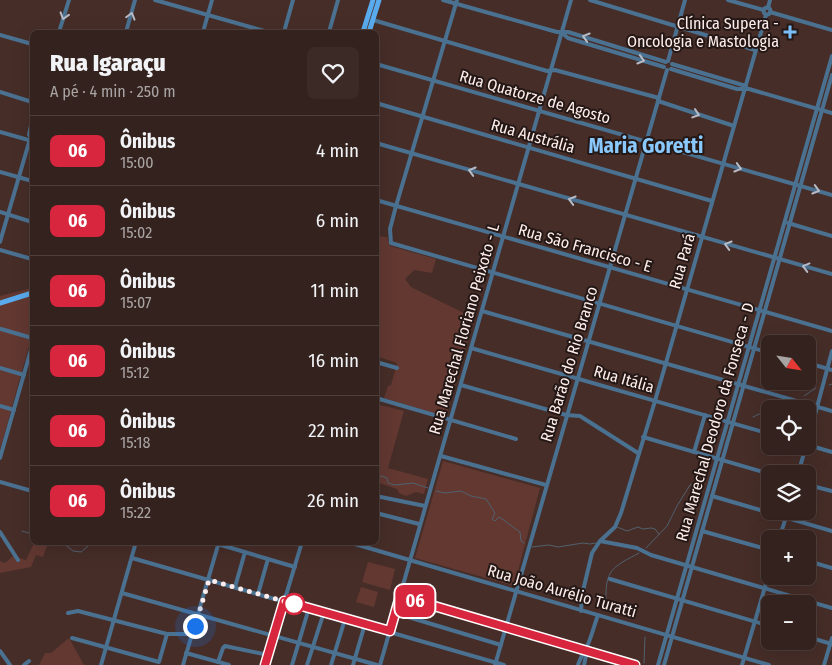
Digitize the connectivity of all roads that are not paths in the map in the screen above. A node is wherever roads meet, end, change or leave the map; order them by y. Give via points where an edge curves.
1 (69, 0) edge
2 (135, 0) edge
3 (155, 0) edge
4 (212, 0) edge
5 (293, 0) edge
6 (338, 0) edge
7 (373, 0) edge
8 (379, 0) edge
9 (443, 0) edge
10 (571, 0) edge
11 (590, 0) edge
12 (685, 0) edge
13 (728, 0) edge
14 (770, 0) edge
15 (457, 2) edge
16 (767, 11) junction
17 (208, 15) junction
18 (373, 20) junction
19 (677, 27) junction
20 (60, 30) edge
21 (127, 30) edge
22 (203, 30) edge
23 (261, 30) edge
24 (285, 30) edge
25 (330, 30) edge
26 (364, 30) edge
27 (370, 30) edge
28 (832, 30) edge
29 (562, 33) junction
30 (0, 35) edge
31 (445, 41) junction
32 (30, 43) edge
33 (613, 45) junction
34 (755, 50) junction
35 (611, 51) junction
36 (832, 56) edge
37 (379, 65) edge
38 (668, 65) junction
39 (689, 69) junction
40 (551, 70) junction
41 (687, 74) junction
42 (709, 74) junction
43 (831, 74) edge
44 (434, 80) junction
45 (707, 80) junction
46 (727, 80) junction
47 (725, 85) junction
48 (744, 88) junction
49 (0, 92) edge
50 (659, 100) junction
51 (30, 101) edge
52 (379, 104) edge
53 (817, 108) junction
54 (822, 110) junction
55 (539, 111) junction
56 (832, 113) edge
57 (423, 117) junction
58 (734, 126) junction
59 (0, 132) edge
60 (30, 140) edge
61 (646, 142) junction
62 (30, 143) edge
63 (379, 144) edge
64 (529, 148) junction
65 (412, 154) junction
66 (723, 164) junction
67 (0, 172) edge
68 (18, 177) junction
69 (636, 179) junction
70 (30, 180) edge
71 (518, 184) junction
72 (798, 185) junction
73 (832, 194) edge
74 (379, 201) edge
75 (712, 201) junction
76 (396, 206) junction
77 (0, 212) edge
78 (8, 214) junction
79 (625, 216) junction
80 (30, 221) edge
81 (788, 223) junction
82 (832, 236) edge
83 (503, 237) junction
84 (702, 237) junction
85 (0, 242) edge
86 (0, 250) edge
87 (30, 258) edge
88 (777, 259) junction
89 (610, 268) junction
90 (493, 273) junction
91 (832, 274) edge
92 (687, 290) junction
93 (30, 294) edge
94 (0, 303) edge
95 (600, 304) junction
96 (482, 310) junction
97 (762, 311) junction
98 (676, 326) junction
99 (1, 329) edge
100 (832, 332) edge
101 (30, 337) edge
102 (589, 341) junction
103 (752, 347) junction
104 (472, 348) junction
105 (761, 350) edge
106 (832, 352) edge
107 (30, 353) edge
108 (379, 363) edge
109 (666, 363) junction
110 (816, 366) edge
111 (0, 368) edge
112 (397, 368) dead end
113 (830, 370) edge
114 (24, 375) junction
115 (578, 378) junction
116 (461, 385) junction
117 (741, 385) junction
118 (379, 399) edge
119 (792, 400) edge
120 (655, 401) junction
121 (0, 406) edge
122 (816, 407) joint
123 (14, 410) junction
124 (832, 411) edge
125 (566, 415) junction
126 (705, 415) junction
127 (450, 420) junction
128 (731, 423) junction
129 (761, 431) edge
130 (643, 437) junction
131 (516, 439) dead end
132 (2, 445) edge
133 (816, 448) edge
134 (694, 452) junction
135 (832, 452) edge
136 (638, 453) junction
137 (440, 456) junction
138 (0, 458) edge
139 (720, 459) junction
140 (761, 471) edge
141 (0, 482) edge
142 (546, 485) junction
143 (816, 486) edge
144 (30, 490) edge
145 (832, 491) edge
146 (710, 496) junction
147 (379, 497) edge
148 (425, 506) junction
149 (761, 510) edge
150 (379, 514) edge
151 (796, 520) edge
152 (419, 524) junction
153 (700, 530) junction
154 (832, 531) edge
155 (0, 532) edge
156 (600, 540) junction
157 (135, 545) edge
158 (219, 545) edge
159 (222, 545) edge
160 (301, 545) edge
161 (358, 545) edge
162 (761, 547) edge
163 (245, 552) junction
164 (132, 558) junction
165 (268, 559) junction
166 (18, 560) dead end
167 (410, 560) junction
168 (816, 563) edge
169 (295, 566) junction
170 (689, 566) junction
171 (832, 568) edge
172 (610, 579) dead end
173 (209, 580) junction
174 (235, 587) junction
175 (765, 587) junction
176 (122, 592) junction
177 (516, 592) junction
178 (258, 594) junction
179 (400, 596) junction
180 (680, 600) junction
181 (284, 601) junction
182 (309, 608) junction
183 (832, 608) edge
184 (581, 611) junction
185 (324, 612) junction
186 (68, 613) dead end
187 (395, 614) junction
188 (198, 615) junction
189 (598, 615) junction
190 (345, 618) junction
191 (114, 621) junction
192 (756, 622) junction
193 (761, 623) edge
194 (365, 624) junction
195 (506, 628) junction
196 (390, 631) junction
197 (167, 634) junction
198 (192, 634) junction
199 (274, 635) junction
200 (670, 635) junction
201 (72, 638) dead end
202 (832, 638) edge
203 (816, 639) edge
204 (298, 642) junction
205 (831, 644) edge
206 (501, 645) junction
207 (313, 646) junction
208 (106, 648) junction
209 (585, 650) junction
210 (0, 652) edge
211 (186, 652) junction
212 (335, 652) junction
213 (268, 655) junction
214 (744, 658) junction
215 (355, 659) junction
216 (29, 661) dead end
217 (218, 662) junction
218 (495, 664) edge
219 (10, 665) edge
220 (24, 665) edge
221 (102, 665) edge
222 (183, 665) edge
223 (229, 665) edge
224 (265, 665) edge
225 (292, 665) edge
226 (307, 665) edge
227 (331, 665) edge
228 (353, 665) edge
229 (378, 665) edge
230 (504, 665) edge
231 (578, 665) edge
232 (584, 665) edge
233 (635, 665) edge
234 (658, 665) edge
235 (664, 665) edge
236 (742, 665) edge
237 (769, 665) edge
238 (824, 665) edge

1 -> 20 street
21 -> 2 street
3 - 17 street
4 - 17 street
5 - 24 street
6 - 25 street
7 - 26 main road
8 - 18 main road
9 - 15 street
10 - 29 street, Rua Marechal Floriano Peixoto - L
11 - 19 street
12 - 19 street, Rua Barão do Rio Branco
13 - 16 street
14 - 16 street, Rua Pará
15 - 29 street
15 - 31 street
16 - 28 street
16 - 34 street, Rua Pará
17 - 22 street
17 - 23 street
18 - 27 main road
18 - 31 street
19 - 34 street
19 - 38 street, Rua Barão do Rio Branco
33 -> 29 street
29 - 35 street via 568,38
29 - 40 street, Rua Marechal Floriano Peixoto - L
30 - 32 street
31 - 40 street
31 - 44 street
33 - 35 street
33 - 38 street
34 - 48 street, Rua Pará
35 -> 38 street
36 - 43 street, Rua Marechal Deodoro da Fonseca - D
37 - 44 street, Rua Quatorze de Agosto
38 - 39 street
38 - 41 street
38 - 50 street, Rua Barão do Rio Branco
39 - 41 street
39 - 42 street
40 - 50 street
40 - 55 street, Rua Marechal Floriano Peixoto - L
41 - 45 street
42 - 45 street
42 - 46 street
43 - 53 street, Rua Marechal Deodoro da Fonseca - D
43 - 54 street, Rua Marechal Deodoro da Fonseca - D
44 - 55 street, Rua Quatorze de Agosto
44 - 57 street
45 - 47 street
46 - 47 street
46 - 48 street
47 - 48 street
48 - 53 street
48 - 58 street, Rua Pará
49 - 51 street
50 -> 58 street
50 - 61 street, Rua Barão do Rio Branco
52 - 57 street, Rua Austrália
53 - 54 street
53 - 72 street, Rua Marechal Deodoro da Fonseca - D
54 - 56 street
54 - 72 street, Rua Marechal Deodoro da Fonseca - D
55 - 61 street, Rua Quatorze de Agosto
55 - 64 street, Rua Marechal Floriano Peixoto - L
57 - 64 street, Rua Austrália
57 - 65 street
58 - 66 street, Rua Pará
59 - 60 street
61 - 66 street, Rua Quatorze de Agosto
61 - 69 street, Rua Barão do Rio Branco
62 - 68 street
63 - 65 street
64 - 69 street, Rua Austrália
64 - 71 street, Rua Marechal Floriano Peixoto - L
71 -> 65 street
65 - 76 street
66 -> 72 street, Rua Quatorze de Agosto
66 - 75 street, Rua Pará
67 - 68 street
68 - 70 street
68 - 78 street
69 - 75 street, Rua Austrália
69 - 79 street, Rua Barão do Rio Branco
79 -> 71 street
71 - 83 street, Rua Marechal Floriano Peixoto - L
72 -> 73 street, Rua Quatorze de Agosto
72 - 81 street, Rua Marechal Deodoro da Fonseca - D
74 - 76 street, Rua São Francisco - E
75 - 84 street, Rua Pará
76 - 83 street, Rua São Francisco - E
76 - 90 street via 390,229 391,243
77 - 78 street
78 - 80 street
78 - 85 street
79 - 84 street
79 - 89 street, Rua Barão do Rio Branco
81 - 82 street
81 - 88 street, Rua Marechal Deodoro da Fonseca - D
83 - 89 street, Rua São Francisco - E
83 - 90 street, Rua Marechal Floriano Peixoto - L
88 -> 84 street
84 - 92 street, Rua Pará
86 - 87 street
91 -> 88 street
88 - 97 street, Rua Marechal Deodoro da Fonseca - D
89 - 92 street, Rua São Francisco - E
89 - 95 street, Rua Barão do Rio Branco
90 - 95 street
90 - 96 street, Rua Marechal Floriano Peixoto - L
92 - 97 street, Rua São Francisco - E
92 - 98 street, Rua Pará
93 - 94 main road
95 - 98 street
95 - 102 street, Rua Barão do Rio Branco
96 - 102 street
96 - 104 street, Rua Marechal Floriano Peixoto - L
97 - 100 street, Rua São Francisco - E
97 - 103 street, Rua Marechal Deodoro da Fonseca - D
98 - 103 street
98 - 109 street, Rua Pará
99 - 101 street
102 - 109 street
102 - 115 street, Rua Barão do Rio Branco
103 - 105 street
103 - 117 street, Rua Marechal Deodoro da Fonseca - D
104 - 115 street, Rua Itália
104 - 116 street, Rua Marechal Floriano Peixoto - L
106 - 113 street
107 - 114 street
108 - 112 street
109 - 117 street
109 - 120 street, Rua Pará
110 - 113 street
111 - 114 street
113 - 122 street
114 - 123 street
115 - 120 street, Rua Itália
115 - 125 street, Rua Barão do Rio Branco
116 - 125 street
116 - 127 street, Rua Marechal Floriano Peixoto - L
117 - 119 street
117 - 128 street, Rua Marechal Deodoro da Fonseca - D
118 - 127 street
120 - 126 street, Rua Itália
120 - 130 street, Rua Pará
121 - 123 street
122 - 124 street
123 - 132 street
125 - 136 street via 580,416
125 - 142 street, Rua Barão do Rio Branco
126 - 128 street, Rua Itália
126 - 134 street
127 - 131 street
127 - 137 street, Rua Marechal Floriano Peixoto - L
128 - 129 street, Rua Itália
128 - 139 street, Rua Marechal Deodoro da Fonseca - D
130 - 134 street
130 - 136 street, Rua Pará
132 - 138 street
133 - 135 street
134 - 139 street
136 - 156 street, Rua Pará via 621,513 614,527
137 - 142 street
137 - 148 street, Rua Marechal Floriano Peixoto - L
139 - 140 street
139 - 146 street, Rua Marechal Deodoro da Fonseca - D
141 - 144 street
142 - 177 street, Rua Barão do Rio Branco
143 - 145 street
146 - 149 street
146 - 153 street, Rua Marechal Deodoro da Fonseca - D
147 - 148 street
148 - 152 street, Rua Marechal Floriano Peixoto - L
150 - 152 street
151 - 154 street
152 - 167 street, Rua Marechal Floriano Peixoto - L
153 - 162 street
153 - 170 street, Rua Marechal Deodoro da Fonseca - D
155 - 166 street
156 - 170 street via 637,548
156 - 184 street, Rua Pará via 592,553
157 - 164 street
158 - 173 street
159 - 163 street
160 - 169 street
161 - 167 street, Rua João Aurélio Turatti
163 - 165 street
163 - 174 street
164 - 173 street
164 - 176 street
165 - 169 street
165 - 178 street
167 - 177 street, Rua João Aurélio Turatti
167 - 179 street, Rua Marechal Floriano Peixoto - L
168 - 171 street
169 - 181 street
170 - 175 street
170 - 180 street, Rua Marechal Deodoro da Fonseca - D
172 - 180 street
173 - 174 street
173 - 188 street
174 - 178 street
175 - 183 street
175 - 192 street
176 - 188 street
176 - 191 street
177 - 184 street, Rua João Aurélio Turatti
177 - 195 street, Rua Barão do Rio Branco
178 - 181 street
179 - 187 street, Rua Marechal Floriano Peixoto - L
179 - 195 street
180 - 192 street
180 - 200 street, Rua Marechal Deodoro da Fonseca - D
181 - 182 street
181 - 199 street
182 - 185 street
182 - 204 street
184 - 189 street, Rua João Aurélio Turatti
185 - 190 street
185 - 207 street
186 - 191 street via 78,611
187 - 196 street, Rua Marechal Floriano Peixoto - L
187 - 206 street
188 - 198 street
188 - 199 street
189 - 200 street, Rua João Aurélio Turatti
189 - 209 street
190 - 194 street
190 - 212 street
191 - 197 street
191 - 208 street
192 - 193 street
192 - 214 street
194 - 196 street
194 - 215 street
195 - 206 street, Rua Barão do Rio Branco
195 - 209 street
196 - 218 street
196 - 229 street, Rua Marechal Floriano Peixoto - L
197 - 198 street
197 - 208 street via 159,662
198 - 211 street
199 - 204 street
199 - 213 street
200 - 214 street, Rua João Aurélio Turatti
200 - 234 street, Rua Marechal Deodoro da Fonseca - D
200 - 235 street, Rua Marechal Deodoro da Fonseca - D
201 - 208 street
202 - 205 street
203 - 205 street
204 - 207 street
204 - 225 street
205 - 238 street
206 - 218 street, Rua Barão do Rio Branco
207 - 212 street
207 - 226 street
208 - 221 street
209 - 231 street
209 - 232 street
209 - 233 street
210 - 219 street
211 - 217 street
211 - 222 street
212 - 215 street
212 - 227 street
213 - 217 street via 225,646
213 - 224 street
214 - 236 street
214 - 237 street, Rua João Aurélio Turatti
215 - 228 street
215 - 229 street
216 - 220 street
217 - 223 street
218 - 230 street

